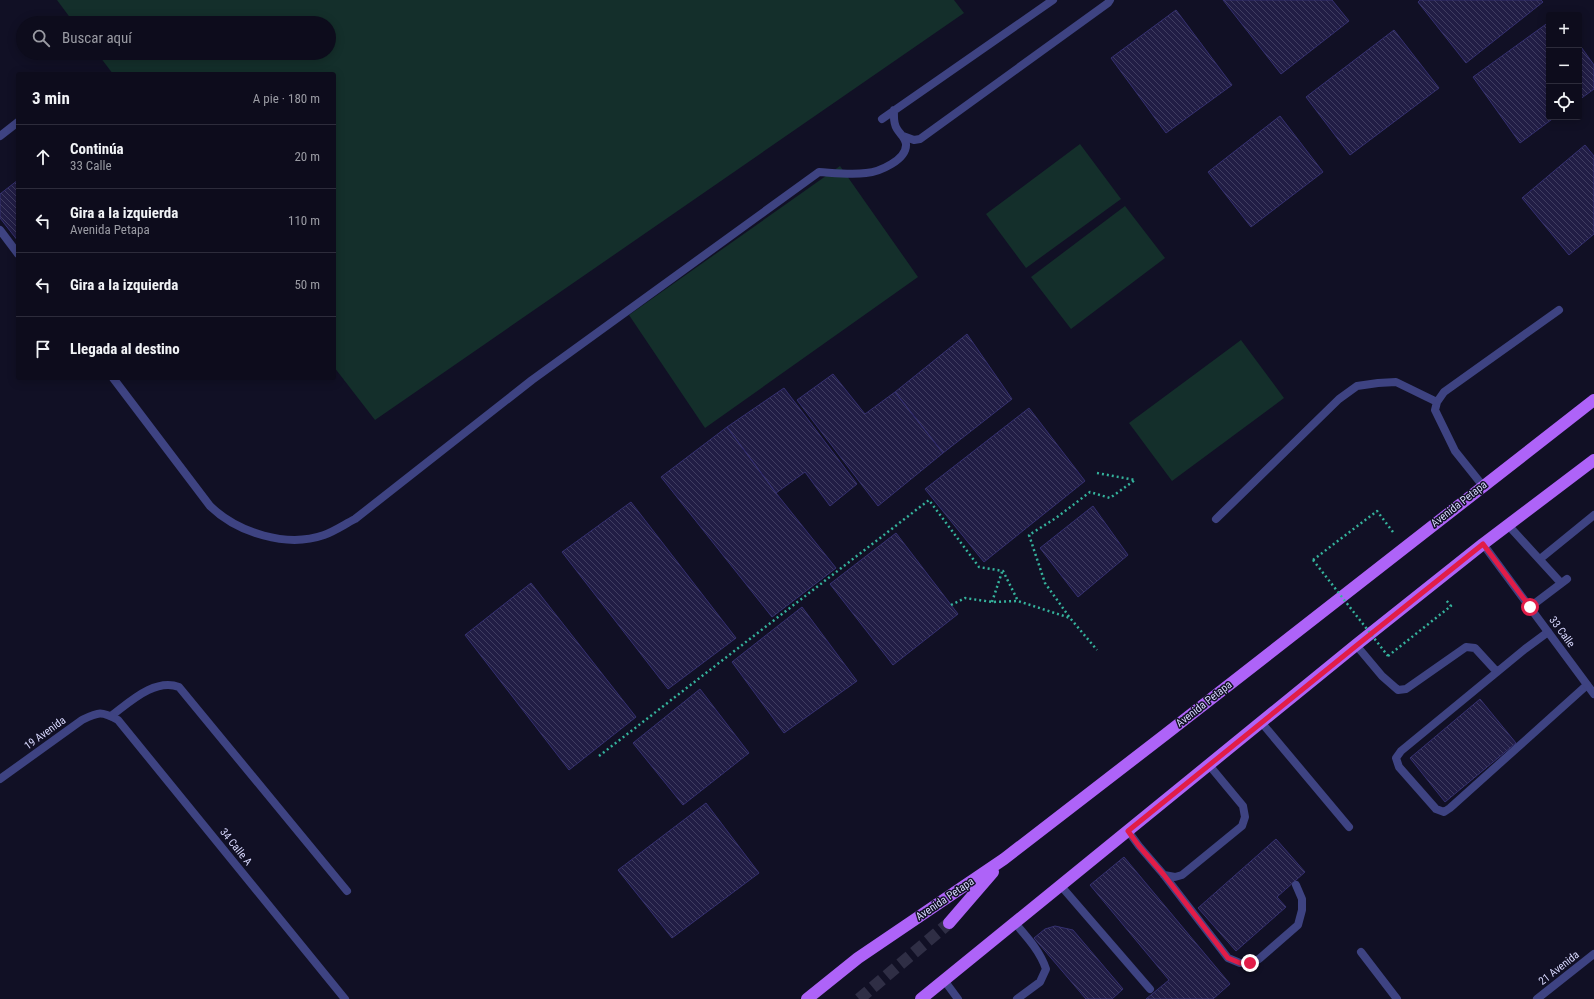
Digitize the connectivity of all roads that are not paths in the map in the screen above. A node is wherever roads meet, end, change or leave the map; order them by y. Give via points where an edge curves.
1 (1053, 0) edge
2 (1110, 0) edge
3 (894, 110) junction
4 (882, 119) dead end
5 (16, 124) edge
6 (0, 136) edge
7 (903, 136) junction
8 (0, 230) edge
9 (16, 251) edge
10 (1560, 310) dead end
11 (115, 380) edge
12 (1594, 400) edge
13 (1437, 402) junction
14 (1594, 460) edge
15 (1483, 486) junction
16 (1594, 515) edge
17 (1216, 519) dead end
18 (1508, 525) junction
19 (1483, 544) junction
20 (1540, 559) junction
21 (1530, 607) junction
22 (1548, 632) junction
23 (1356, 646) junction
24 (1496, 672) junction
25 (1587, 685) junction
26 (1594, 694) edge
27 (108, 715) junction
28 (1261, 722) junction
29 (1209, 765) junction
30 (0, 779) edge
31 (1349, 827) dead end
32 (1128, 831) junction
33 (1004, 859) junction
34 (1164, 875) junction
35 (1296, 885) dead end
36 (1061, 886) junction
37 (347, 891) dead end
38 (949, 922) tunnel mouth
39 (1014, 922) junction
40 (1361, 952) dead end
41 (1594, 954) edge
42 (944, 980) junction
43 (1150, 989) dead end
44 (344, 999) edge
45 (807, 999) edge
46 (921, 999) edge
47 (958, 999) edge
48 (1017, 999) edge
49 (1397, 999) edge
50 (1538, 999) edge

1 - 3 street
2 - 7 street via 920,139 914,140
3 - 4 street
3 - 7 street via 897,129
5 - 6 street
7 - 11 street via 905,151 897,161 868,173 820,172 532,380 354,519 324,535 297,540 273,538 236,526 221,517
8 - 9 street
10 - 13 street via 1444,392
12 - 15 main road, Avenida Petapa
13 - 15 street via 1435,410 1455,451
13 - 17 street via 1396,382 1357,386 1339,399
14 - 18 main road
15 - 33 main road, Avenida Petapa
16 - 20 street
18 - 19 main road
18 - 20 street
19 - 21 street, 33 Calle
19 - 23 main road
20 - 21 street via 1564,581
21 - 22 street, 33 Calle
22 - 24 street
22 - 25 street, 33 Calle
23 - 24 street via 1398,690 1406,689 1466,647 1475,648
23 - 28 main road
24 - 25 street via 1400,751 1396,758 1399,767 1436,809 1444,812 1450,808
25 - 26 street, 33 Calle
27 - 30 street, 19 Avenida via 94,714 82,720
27 - 37 street via 154,688 172,684 179,687
27 - 44 street, 34 Calle A via 118,720 130,734
28 - 29 main road
28 - 31 street
29 - 32 main road
29 - 34 street via 1242,806 1245,817 1242,826 1182,875
32 - 34 street
32 - 36 main road
33 - 38 main road
33 - 45 main road, Avenida Petapa via 858,958
34 - 35 street via 1228,958 1240,963 1250,963 1259,959 1298,925 1302,899
36 - 39 main road
36 - 43 street
39 - 42 main road
39 - 48 street via 1042,958 1046,969 1040,982
40 - 49 street
41 - 50 street, 21 Avenida
42 - 46 main road
42 - 47 street

